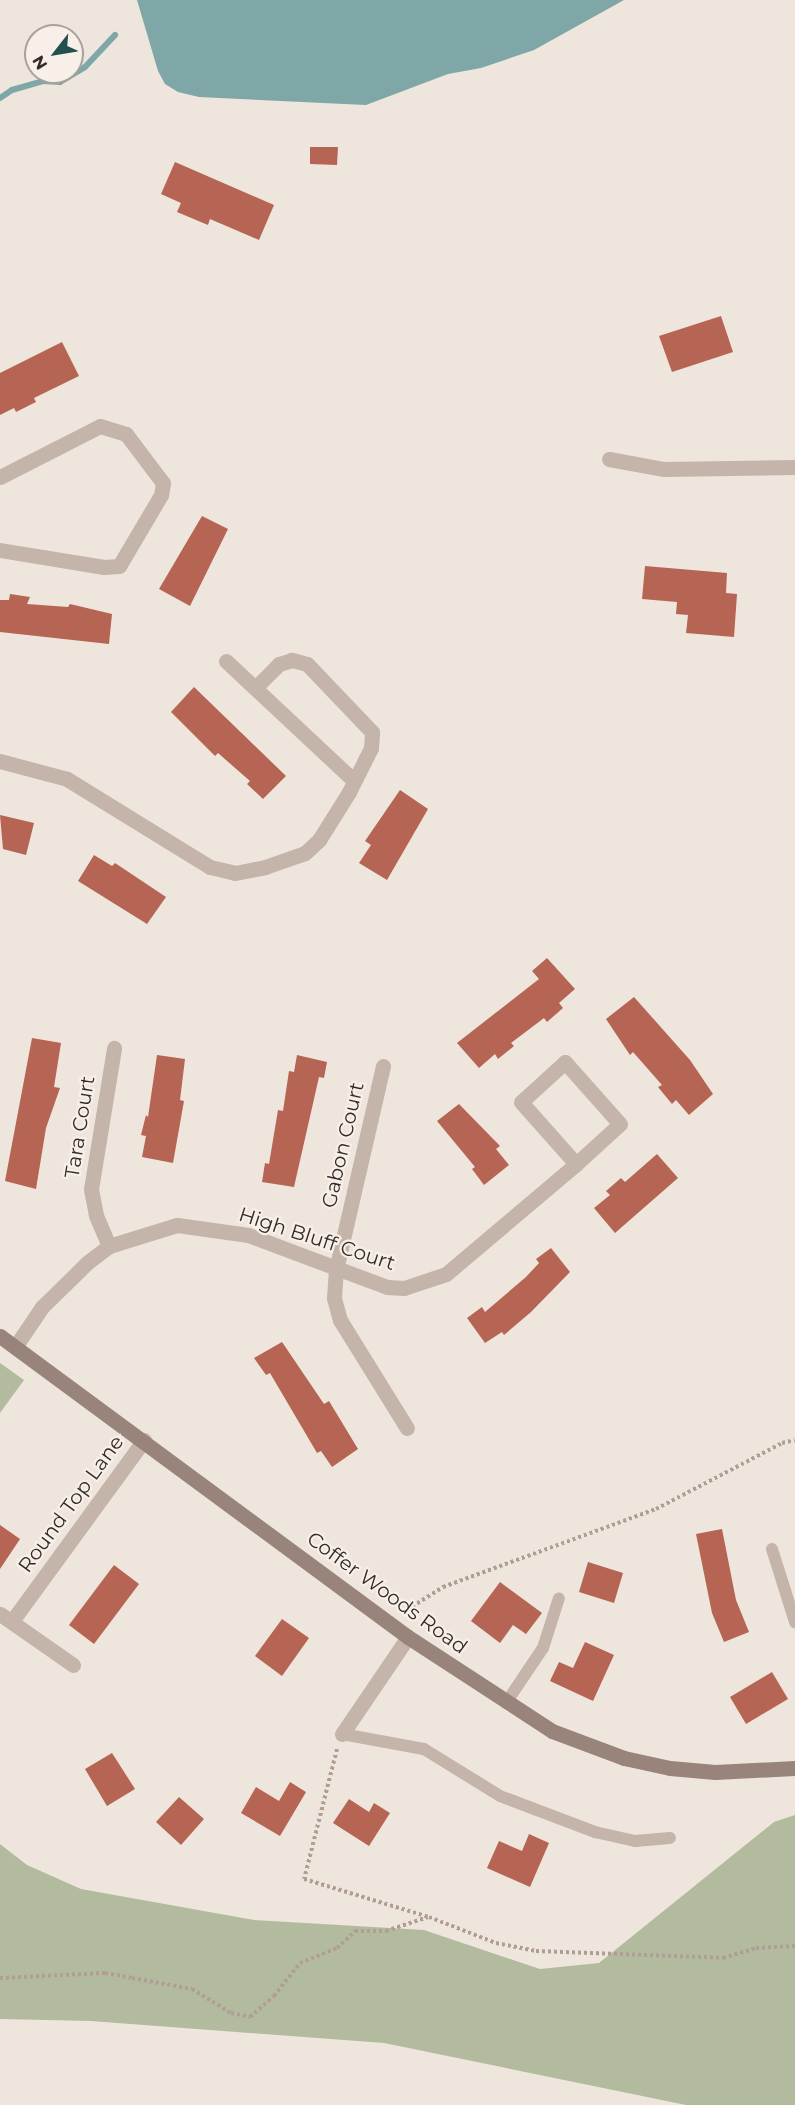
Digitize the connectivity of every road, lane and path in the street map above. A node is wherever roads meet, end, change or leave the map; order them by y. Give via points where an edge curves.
1 (609, 459) dead end
2 (795, 467) edge
3 (0, 477) edge
4 (0, 550) edge
5 (226, 661) dead end
6 (255, 688) junction
7 (0, 760) edge
8 (353, 780) junction
9 (114, 1048) dead end
10 (383, 1066) dead end
11 (576, 1164) junction
12 (110, 1246) junction
13 (336, 1269) junction
14 (0, 1336) edge
15 (15, 1347) junction
16 (407, 1428) dead end
17 (144, 1440) junction
18 (795, 1440) edge
19 (772, 1550) dead end
20 (559, 1598) dead end
21 (6, 1617) edge
22 (795, 1622) edge
23 (393, 1626) junction
24 (408, 1637) junction
25 (73, 1665) dead end
26 (506, 1703) junction
27 (342, 1734) junction
28 (795, 1768) edge
29 (670, 1838) dead end
30 (429, 1917) junction
31 (795, 1946) edge
32 (0, 1978) edge

1 - 2 street via 664,469
3 - 4 street via 100,426 126,434 163,483 161,495 119,566
5 - 6 street
6 - 8 street
6 - 8 street via 279,664 292,660 307,664 372,732 371,748
7 - 8 street via 68,779 186,854 210,867 235,873 284,862 312,848 343,805
9 - 12 street, Tara Court via 91,1189 96,1215
10 - 13 street, Gabon Court
11 - 11 street, High Bluff Court via 620,1124 565,1062 521,1102
11 - 13 street, High Bluff Court via 454,1267 426,1283 387,1287
12 - 13 street, High Bluff Court via 177,1225 204,1227 248,1235
12 - 15 street, High Bluff Court via 66,1280
13 - 16 street, Gabon Court via 334,1298 340,1320
14 - 15 street, Coffer Woods Road
15 - 17 street, Coffer Woods Road
17 - 21 street, Round Top Lane
17 - 23 street, Coffer Woods Road
18 - 23 path via 782,1443 656,1509 443,1587 421,1598
19 - 22 lane
20 - 26 lane via 543,1648
21 - 25 street, Round Top Lane
23 - 24 street, Coffer Woods Road
24 - 26 street, Coffer Woods Road
24 - 27 street
26 - 28 street, Coffer Woods Road via 552,1731 624,1758 715,1772
27 - 29 lane via 424,1749 500,1796 595,1832 635,1841
27 - 30 path via 304,1879
30 - 31 path via 496,1943 536,1951 723,1958 756,1948
30 - 32 path via 386,1931 356,1931 337,1948 300,1963 274,1996 250,2017 231,2013 192,1989 105,1973

